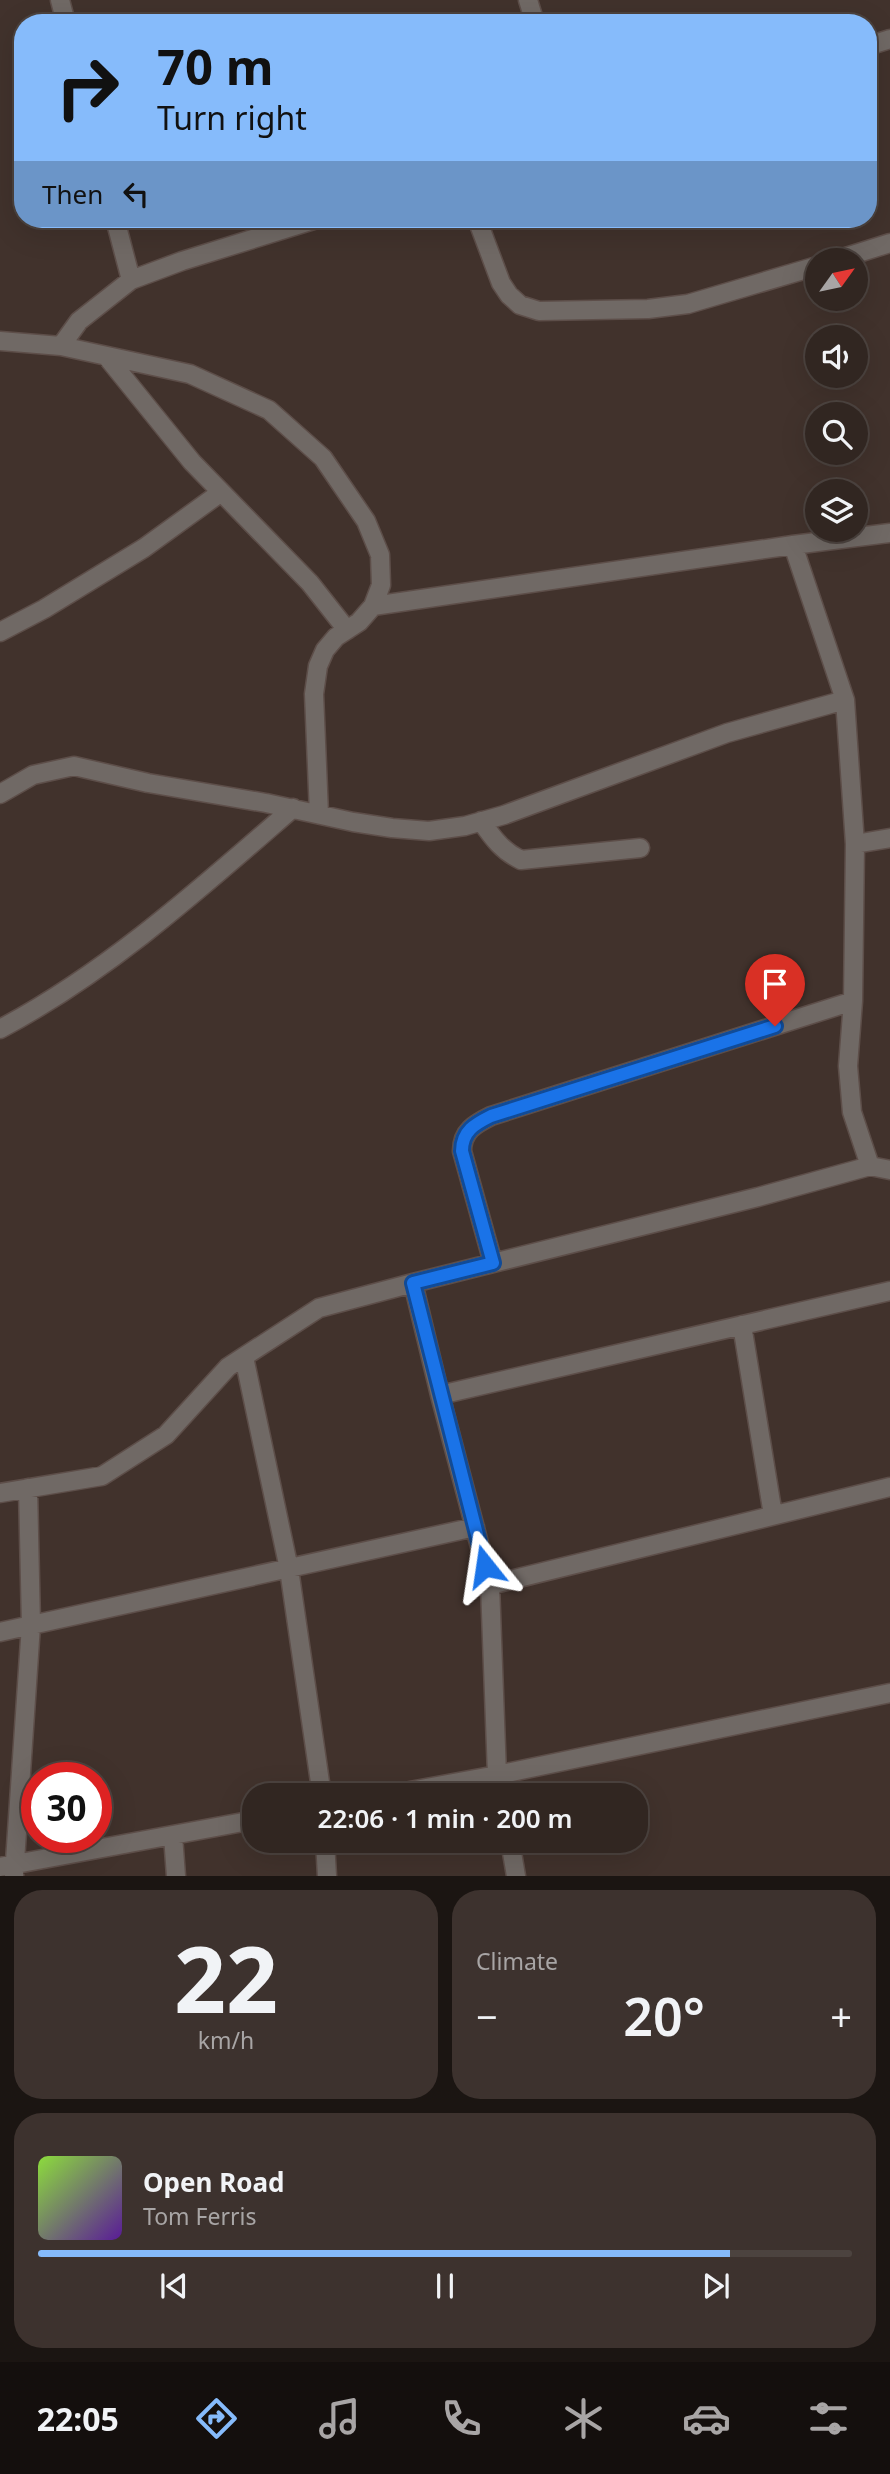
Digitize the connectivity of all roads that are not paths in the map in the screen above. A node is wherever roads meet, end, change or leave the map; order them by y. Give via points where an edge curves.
1 (117, 228) edge
2 (288, 228) edge
3 (480, 228) edge
4 (890, 243) edge
5 (868, 250) edge
6 (805, 270) edge
7 (131, 280) junction
8 (0, 341) edge
9 (61, 346) junction
10 (107, 357) junction
11 (220, 492) junction
12 (890, 533) edge
13 (793, 545) junction
14 (373, 606) junction
15 (347, 630) junction
16 (0, 632) edge
17 (845, 700) junction
18 (0, 794) edge
19 (293, 808) junction
20 (319, 814) junction
21 (481, 821) junction
22 (890, 838) edge
23 (855, 844) junction
24 (640, 848) dead end
25 (853, 1001) junction
26 (0, 1029) edge
27 (870, 1166) junction
28 (890, 1171) edge
29 (493, 1263) junction
30 (413, 1283) junction
31 (890, 1291) edge
32 (742, 1325) junction
33 (244, 1357) junction
34 (440, 1395) junction
35 (890, 1487) edge
36 (28, 1488) junction
37 (0, 1493) edge
38 (773, 1516) junction
39 (475, 1528) junction
40 (289, 1569) junction
41 (490, 1585) junction
42 (31, 1625) junction
43 (0, 1632) edge
44 (890, 1693) edge
45 (497, 1775) junction
46 (320, 1783) edge
47 (454, 1783) edge
48 (499, 1783) edge
49 (242, 1822) edge
50 (173, 1836) junction
51 (326, 1853) edge
52 (512, 1853) edge
53 (9, 1869) edge
54 (176, 1875) edge
55 (327, 1875) edge
56 (516, 1875) edge

1 - 7 street
2 - 7 street
3 - 6 street via 509,295 539,311 688,304
4 - 5 street
7 - 9 street via 79,321
8 - 9 street
9 - 10 street
10 - 11 street
10 - 14 street via 190,374 270,410 323,458 366,522 380,555 381,584
11 - 15 street via 310,583
11 - 16 street via 144,548
12 - 13 street
13 - 14 street
13 - 17 street
14 - 15 street
15 - 20 street via 325,650 318,666 314,694
17 - 21 street via 727,733
17 - 23 street
18 - 19 street via 33,775 74,766
19 - 20 street
19 - 26 street via 202,888 124,948 42,1007
20 - 21 street via 429,831
21 - 24 street via 498,845 521,860
22 - 23 street
23 - 25 street
25 - 27 street via 848,1066 852,1112
25 - 29 street via 504,1112 467,1130 462,1151
27 - 28 street
27 - 29 street
29 - 30 street
30 - 33 street via 320,1308
30 - 34 street
31 - 32 street
32 - 34 street
32 - 38 street
33 - 36 street via 228,1367 166,1435 102,1476
33 - 40 street
34 - 39 street
35 - 38 street
36 - 37 street
36 - 42 street
38 - 41 street
39 - 40 street
39 - 41 street
40 - 42 street
40 - 46 street
41 - 45 street
42 - 43 street
42 - 53 street
44 - 45 street
45 - 47 street
45 - 48 street
49 - 50 street
50 - 53 street
50 - 54 street
51 - 55 street
52 - 56 street

